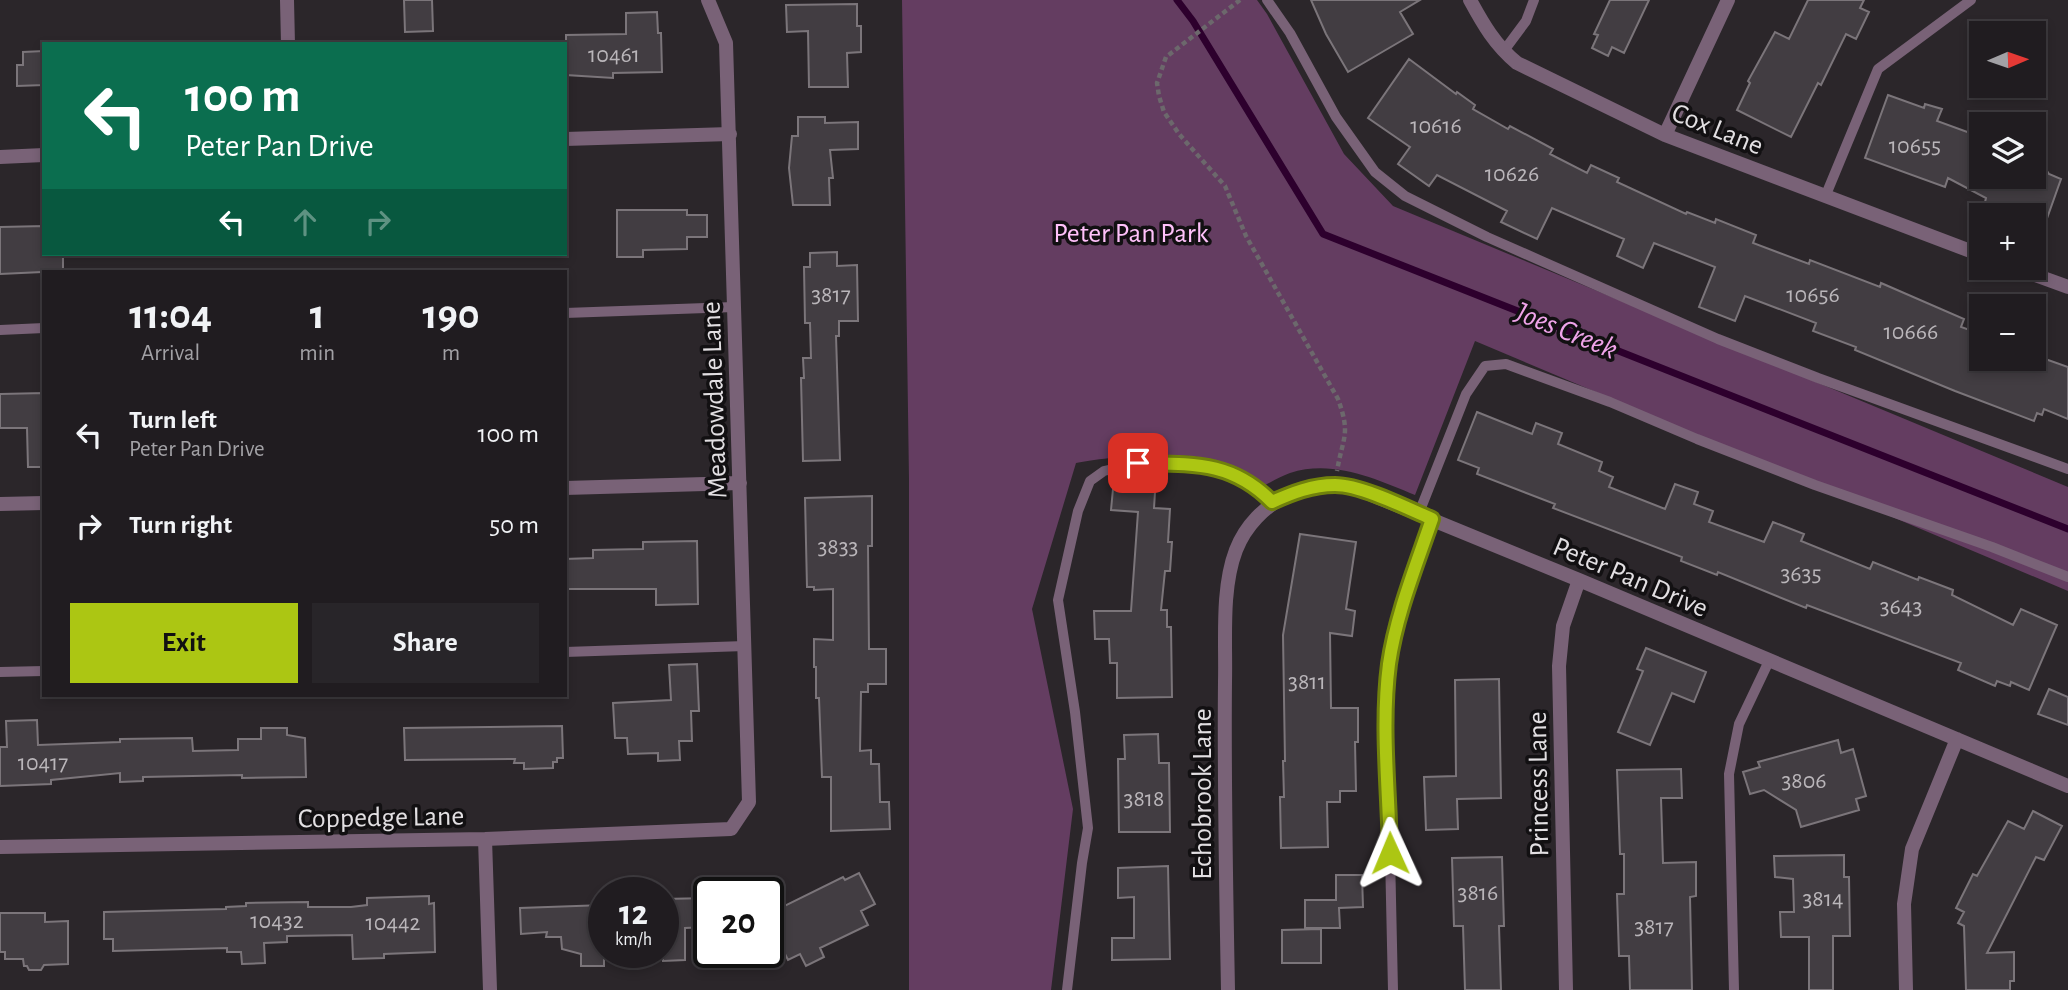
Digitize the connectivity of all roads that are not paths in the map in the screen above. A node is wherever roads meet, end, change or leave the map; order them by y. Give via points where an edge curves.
1 (287, 0) edge
2 (708, 0) edge
3 (1267, 0) edge
4 (1469, 0) edge
5 (1534, 0) edge
6 (1728, 0) edge
7 (1971, 0) edge
8 (288, 42) edge
9 (1503, 52) junction
10 (730, 134) junction
11 (1665, 135) junction
12 (567, 139) edge
13 (42, 155) edge
14 (0, 156) edge
15 (1825, 197) junction
16 (1969, 251) edge
17 (2046, 279) edge
18 (2068, 287) edge
19 (734, 307) junction
20 (567, 313) edge
21 (42, 328) edge
22 (0, 330) edge
23 (2068, 469) edge
24 (740, 483) junction
25 (567, 488) edge
26 (1272, 502) junction
27 (42, 503) edge
28 (0, 504) edge
29 (1425, 516) junction
30 (2068, 577) edge
31 (1579, 580) junction
32 (1226, 598) joint
33 (745, 646) junction
34 (567, 652) edge
35 (1769, 661) junction
36 (42, 671) edge
37 (0, 672) edge
38 (1957, 739) junction
39 (2068, 786) edge
40 (749, 802) joint
41 (485, 839) junction
42 (0, 847) edge
43 (490, 990) edge
44 (1068, 990) edge
45 (1228, 990) edge
46 (1393, 990) edge
47 (1566, 990) edge
48 (1734, 990) edge
49 (1906, 990) edge

1 - 8 street
2 - 10 street, Meadowdale Lane via 726,43
3 - 23 lane via 1336,117 1375,172 1405,196 1486,237 1718,339
4 - 9 street, Cox Lane
5 - 9 lane
6 - 11 street
7 - 15 lane via 1878,69
9 - 11 street, Cox Lane
10 - 12 street
10 - 19 street, Meadowdale Lane
11 - 15 street, Cox Lane
13 - 14 street
15 - 16 street, Cox Lane
17 - 18 street
19 - 20 lane
19 - 24 street, Meadowdale Lane
21 - 22 lane
24 - 25 street
24 - 33 street, Meadowdale Lane
26 - 29 street, Peter Pan Drive via 1311,488 1349,486
26 - 32 street, Peter Pan Drive via 1252,522 1236,550
26 - 44 lane via 1256,485 1230,472 1192,464 1138,463 1104,471 1090,481 1078,511 1058,600 1088,828
27 - 28 street
29 - 30 lane via 1466,394 1485,366 1506,363 1815,485
29 - 31 street, Peter Pan Drive
29 - 46 lane via 1389,666
31 - 35 street, Peter Pan Drive
31 - 47 street, Princess Lane via 1563,626 1559,666
32 - 45 street, Echobrook Lane
33 - 34 lane
33 - 40 street, Meadowdale Lane
35 - 38 street, Peter Pan Drive
35 - 48 lane via 1739,723 1729,774
36 - 37 lane
38 - 39 street, Peter Pan Drive
38 - 49 street via 1912,849 1904,904
40 - 41 street, Coppedge Lane via 731,829
41 - 42 street, Coppedge Lane
41 - 43 street

